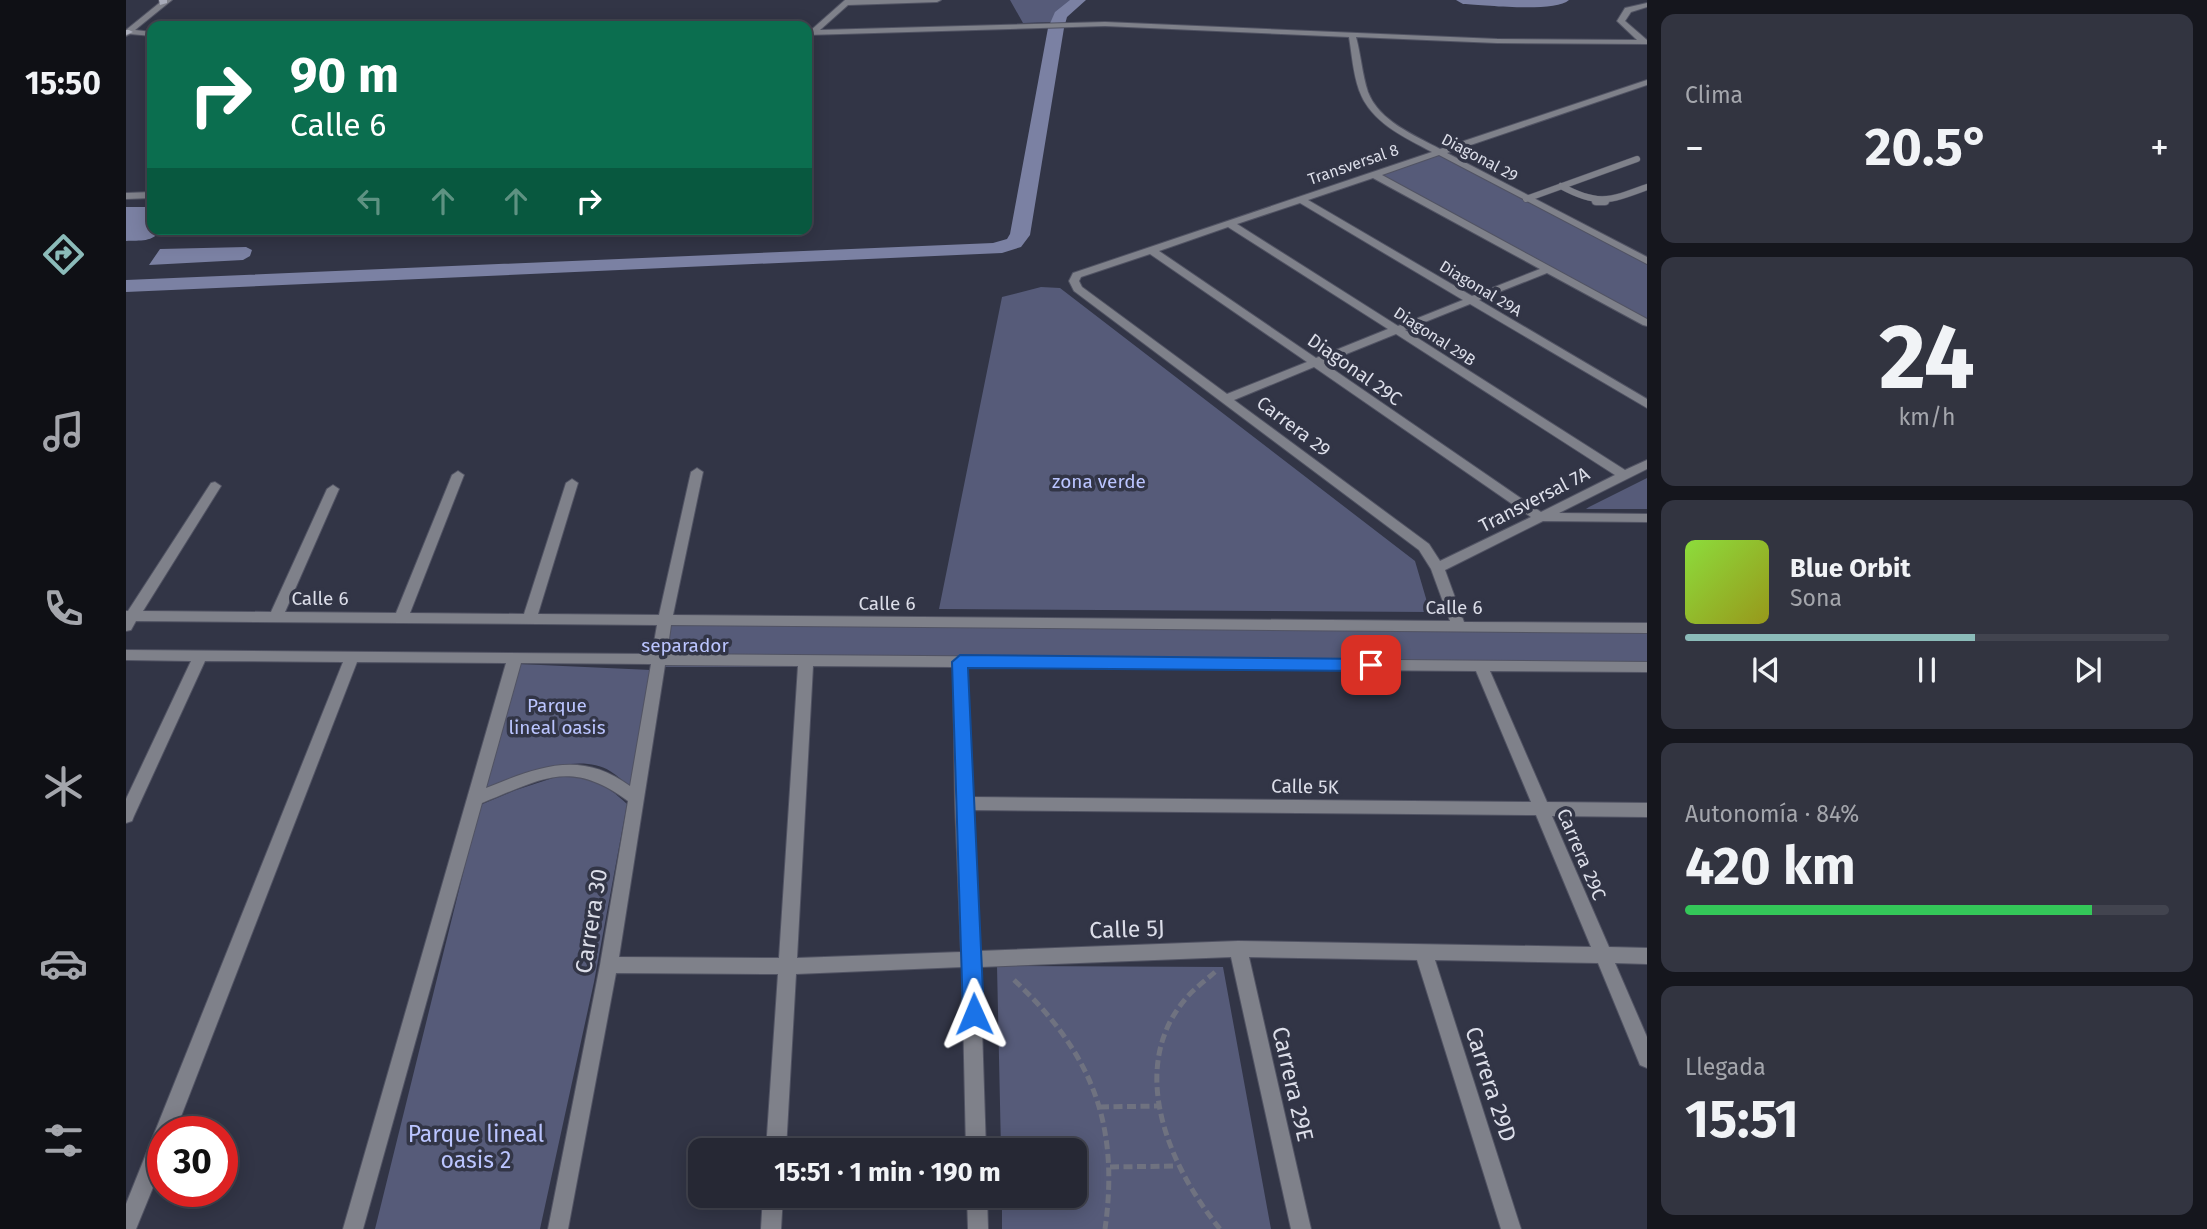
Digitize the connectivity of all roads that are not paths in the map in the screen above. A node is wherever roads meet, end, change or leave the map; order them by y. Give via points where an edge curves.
1 (930, 0) edge
2 (937, 0) edge
3 (165, 1) edge
4 (849, 1) edge
5 (1647, 5) edge
6 (812, 31) edge
7 (127, 33) edge
8 (147, 33) edge
9 (812, 33) edge
10 (1352, 35) junction
11 (1644, 41) edge
12 (1647, 82) edge
13 (1436, 152) junction
14 (1637, 159) dead end
15 (1373, 174) junction
16 (1561, 186) junction
17 (1647, 187) edge
18 (147, 195) edge
19 (126, 196) edge
20 (1300, 199) junction
21 (1526, 199) junction
22 (1229, 223) junction
23 (1151, 250) junction
24 (1646, 260) edge
25 (1548, 269) junction
26 (1074, 281) joint
27 (1471, 300) junction
28 (1647, 323) edge
29 (1396, 330) junction
30 (1315, 363) junction
31 (1225, 399) junction
32 (1647, 404) edge
33 (1647, 464) edge
34 (697, 472) dead end
35 (458, 475) dead end
36 (1623, 475) junction
37 (572, 484) dead end
38 (215, 486) dead end
39 (332, 489) dead end
40 (1539, 517) junction
41 (1647, 518) edge
42 (1438, 568) junction
43 (276, 617) junction
44 (401, 618) junction
45 (128, 619) edge
46 (530, 619) junction
47 (665, 620) junction
48 (1458, 626) junction
49 (1647, 628) edge
50 (126, 655) edge
51 (200, 656) junction
52 (352, 657) junction
53 (515, 658) junction
54 (659, 659) junction
55 (806, 660) junction
56 (960, 662) junction
57 (1481, 666) junction
58 (1647, 667) edge
59 (131, 798) edge
60 (475, 799) junction
61 (636, 799) junction
62 (963, 803) junction
63 (1540, 809) junction
64 (1647, 810) edge
65 (126, 816) edge
66 (1238, 949) junction
67 (1424, 954) junction
68 (1603, 956) junction
69 (1647, 956) edge
70 (973, 960) junction
71 (609, 965) junction
72 (789, 967) junction
73 (1647, 1059) edge
74 (171, 1116) edge
75 (777, 1138) edge
76 (976, 1138) edge
77 (147, 1177) edge
78 (773, 1208) edge
79 (977, 1208) edge
80 (126, 1229) edge
81 (354, 1229) edge
82 (558, 1229) edge
83 (771, 1229) edge
84 (978, 1229) edge
85 (1301, 1229) edge
86 (1511, 1229) edge

1 - 2 street
1 - 4 street
3 - 7 street
4 - 6 street
5 - 11 street via 1628,10 1621,21
7 - 8 street
9 - 10 street via 1079,24
10 - 11 street
10 - 13 street, Diagonal 29 via 1362,90 1373,109
12 - 13 street, Transversal 8
13 - 15 street, Transversal 8
13 - 21 street, Diagonal 29
14 - 16 lane
15 - 20 street, Transversal 8
15 - 25 street
16 - 17 lane via 1593,203
16 - 21 lane
18 - 19 street
20 - 22 street, Transversal 8
20 - 27 street, Diagonal 29A
21 - 24 street, Diagonal 29
22 - 23 street, Transversal 8
22 - 29 street, Diagonal 29B
23 - 26 street, Transversal 8 via 1077,275
23 - 30 street, Diagonal 29C
25 - 27 street
25 - 28 street
26 - 31 street, Carrera 29 via 1078,289
27 - 29 street
27 - 32 street, Diagonal 29A
29 - 30 street
29 - 36 street, Diagonal 29B
30 - 31 street
30 - 40 street, Diagonal 29C
31 - 42 street, Carrera 29 via 1424,547
33 - 36 street, Transversal 7A
34 - 47 street, Carrera 30
35 - 44 street
36 - 40 street, Transversal 7A
37 - 46 street
38 - 45 street
39 - 43 street
40 - 41 street
40 - 42 street, Transversal 7A
42 - 48 street, Carrera 29
43 - 44 street, Calle 6
43 - 45 street, Calle 6
44 - 46 street, Calle 6
46 - 47 street, Calle 6
47 - 48 street, Calle 6
47 - 54 street, Carrera 30
48 - 49 street, Calle 6
50 - 51 street
51 - 52 street
51 - 59 street
52 - 53 street
52 - 74 street
53 - 54 street
53 - 60 street
54 - 55 street
54 - 61 street, Carrera 30
55 - 56 street
55 - 72 street
56 - 57 street
56 - 62 street
57 - 58 street
57 - 63 street, Carrera 29C
59 - 65 street
60 - 61 street via 560,769 605,775
60 - 81 street
61 - 71 street, Carrera 30
62 - 63 street, Calle 5K
62 - 70 street
63 - 64 street, Calle 5K
63 - 68 street, Carrera 29C
66 - 67 street, Calle 5J
66 - 70 street, Calle 5J
66 - 85 street, Carrera 29E
67 - 68 street, Calle 5J
67 - 86 street, Carrera 29D
68 - 69 street, Calle 5J
68 - 73 street, Carrera 29C
70 - 72 street, Calle 5J
70 - 76 street
71 - 72 street, Calle 5J
71 - 82 street, Carrera 30
72 - 75 street
77 - 80 street
78 - 83 street
79 - 84 street

